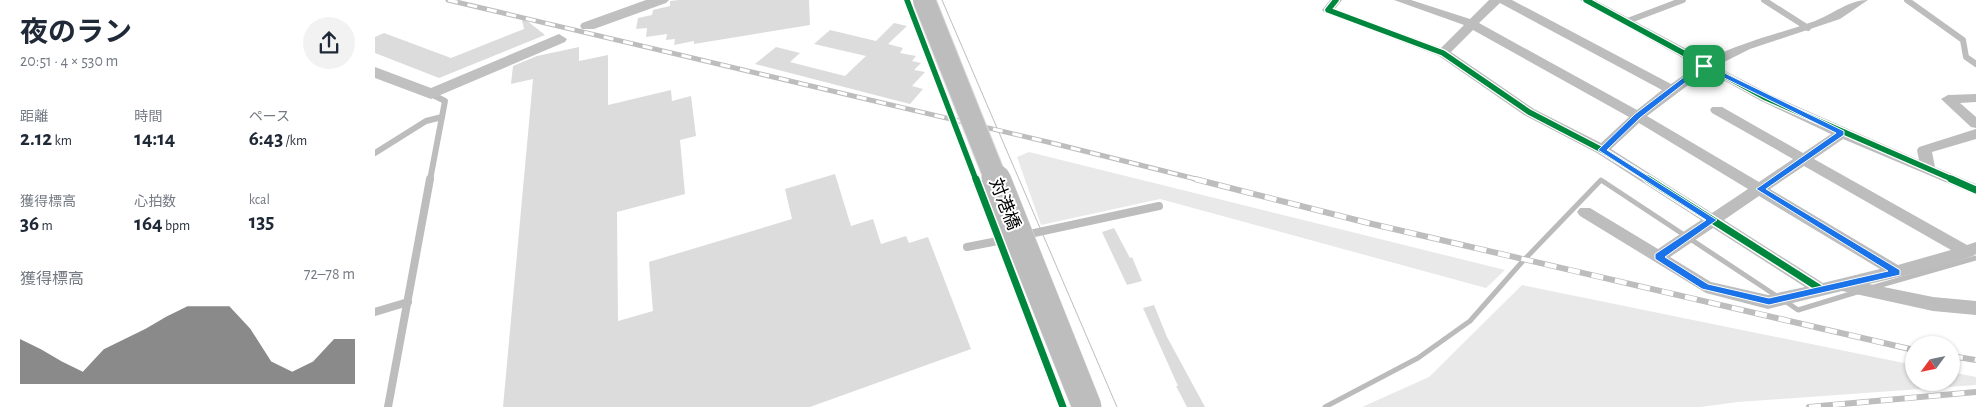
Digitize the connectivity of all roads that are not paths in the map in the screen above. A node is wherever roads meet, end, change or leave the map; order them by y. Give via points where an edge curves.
1 (661, 0) edge
2 (924, 0) edge
3 (1336, 0) edge
4 (1400, 0) edge
5 (1495, 0) edge
6 (1503, 0) edge
7 (1586, 0) edge
8 (1683, 0) edge
9 (1764, 0) edge
10 (1862, 0) edge
11 (1907, 0) edge
12 (1625, 22) junction
13 (1472, 24) junction
14 (588, 26) dead end
15 (1808, 28) junction
16 (559, 39) dead end
17 (1443, 53) junction
18 (1976, 64) edge
19 (1704, 66) junction
20 (375, 72) edge
21 (1671, 89) junction
22 (431, 94) junction
23 (1976, 98) edge
24 (1717, 110) dead end
25 (1638, 116) junction
26 (442, 117) junction
27 (1976, 124) edge
28 (1841, 133) junction
29 (1976, 134) edge
30 (1602, 150) junction
31 (375, 153) edge
32 (1803, 158) junction
33 (1929, 170) junction
34 (1760, 189) junction
35 (1976, 190) edge
36 (1159, 206) dead end
37 (1585, 212) dead end
38 (1712, 220) junction
39 (967, 247) dead end
40 (1971, 250) edge
41 (1658, 257) junction
42 (1897, 272) junction
43 (1840, 284) junction
44 (1819, 288) junction
45 (408, 302) junction
46 (1976, 308) edge
47 (375, 312) edge
48 (387, 407) edge
49 (1087, 407) edge

1 - 14 street
2 - 49 highway, 対港橋, bridge
3 - 17 street via 1328,10
4 - 13 street
5 - 13 street
6 - 21 street
7 - 12 street
8 - 12 lane
9 - 15 lane
10 - 15 street via 1850,10
11 - 18 lane via 1963,40 1966,57
12 - 19 street
13 - 17 street
13 - 25 street
15 - 19 street via 1747,46
16 - 22 street
17 - 30 street via 1529,112
19 - 21 street
19 - 28 street
20 - 22 street
21 - 25 street
22 - 26 lane via 445,101
23 - 27 street via 1948,99
24 - 32 street
25 - 30 street
25 - 34 street
26 - 31 lane via 426,121
26 - 45 lane
28 - 32 street
28 - 33 street
29 - 33 street via 1924,150
30 - 38 street
32 - 34 street
32 - 40 street
33 - 35 street
34 - 38 street
34 - 42 street
36 - 39 lane
37 - 41 street
38 - 41 street
38 - 44 street
40 - 42 street
41 - 44 street via 1706,287 1769,302
42 - 43 street
43 - 44 street
43 - 46 street via 1933,304
45 - 47 lane
45 - 48 lane

